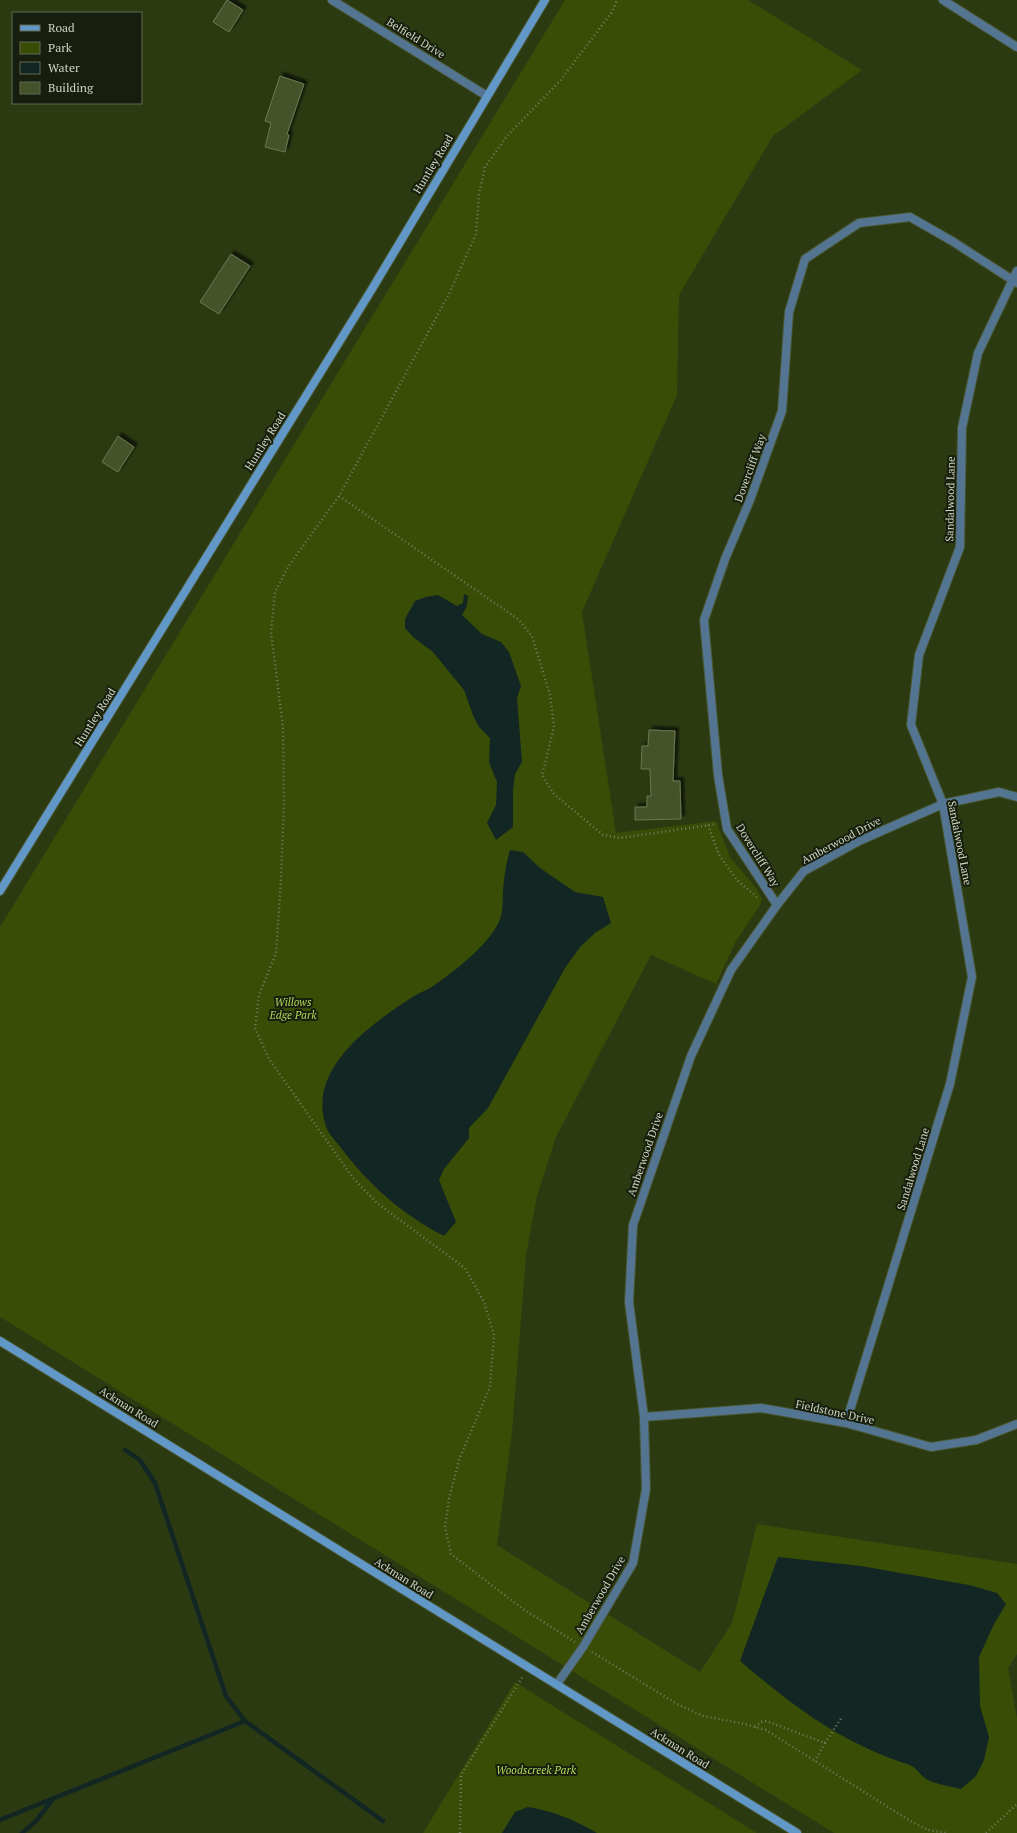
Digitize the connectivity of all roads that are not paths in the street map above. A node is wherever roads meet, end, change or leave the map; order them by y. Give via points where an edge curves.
1 (332, 0) edge
2 (545, 0) edge
3 (943, 0) edge
4 (1017, 48) edge
5 (487, 96) junction
6 (1017, 271) edge
7 (1014, 281) edge
8 (1017, 797) edge
9 (943, 804) junction
10 (0, 891) edge
11 (775, 908) junction
12 (0, 1341) edge
13 (644, 1417) junction
14 (846, 1423) junction
15 (1017, 1424) edge
16 (558, 1684) junction
17 (798, 1833) edge

1 - 5 street, Belfield Drive
2 - 5 street, Huntley Road
3 - 4 street
5 - 10 street, Huntley Road via 368,295
6 - 7 street, Sandalwood Lane
7 - 9 street, Sandalwood Lane via 978,353 962,428 960,546 919,655 911,725
7 - 11 street, Dovercliff Way via 910,217 859,223 805,259 789,312 782,411 704,620 718,775 727,829
8 - 9 street, Amberwood Drive via 999,792
9 - 11 street, Amberwood Drive via 859,840 804,871
9 - 14 street, Sandalwood Lane via 972,977 950,1084
11 - 13 street, Amberwood Drive via 731,970 691,1056 633,1225 629,1302
12 - 16 street, Ackman Road
13 - 14 street, Fieldstone Drive via 761,1408
13 - 16 street, Amberwood Drive via 646,1489 633,1563
14 - 15 street, Fieldstone Drive via 931,1447 976,1440
16 - 17 street, Ackman Road

